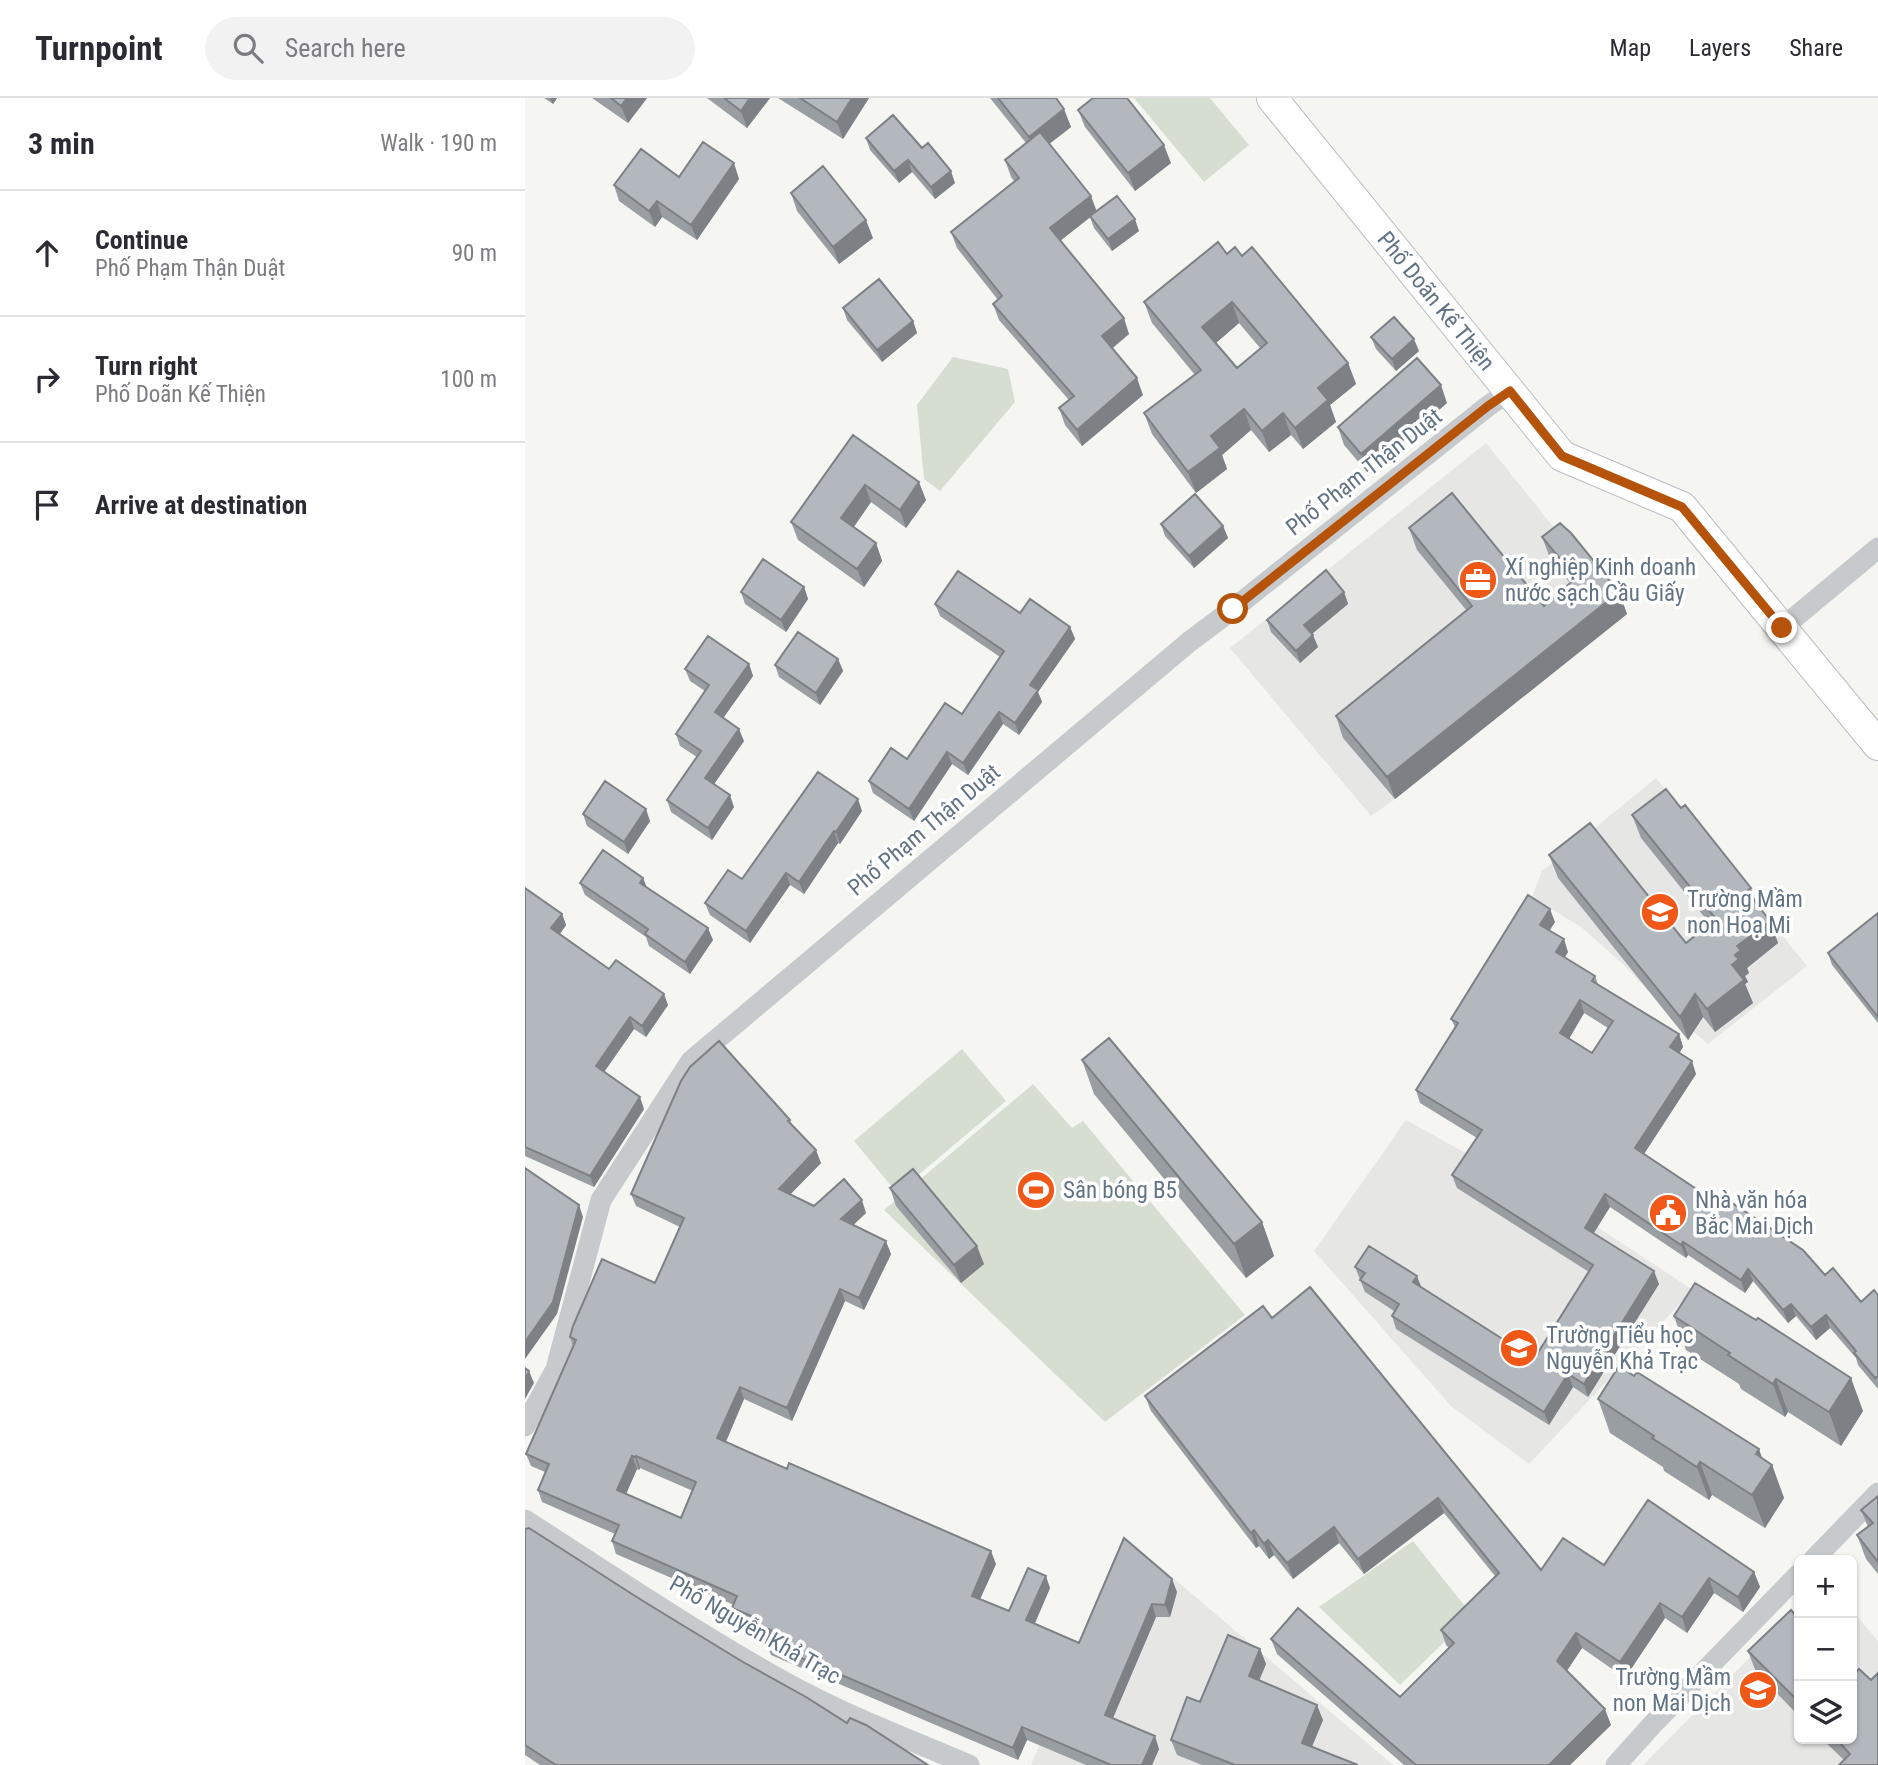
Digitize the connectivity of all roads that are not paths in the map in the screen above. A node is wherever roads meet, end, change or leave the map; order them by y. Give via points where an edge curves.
1 (1272, 98) edge
2 (1510, 391) junction
3 (1878, 548) edge
4 (1782, 628) junction
5 (1878, 746) edge
6 (525, 1426) edge
7 (1878, 1493) edge
8 (525, 1520) edge
9 (1818, 1555) edge
10 (1794, 1579) edge
11 (969, 1765) edge
12 (1616, 1765) edge

1 - 2 street, Phố Doãn Kế Thiện
2 - 4 street, Phố Doãn Kế Thiện via 1562,456 1682,507
2 - 6 street, Phố Phạm Thận Duật via 1189,642 691,1061 601,1200 556,1369
3 - 4 street
4 - 5 street, Phố Doãn Kế Thiện
7 - 9 street
8 - 11 street, Phố Nguyễn Khả Trạc via 790,1685
10 - 12 street

